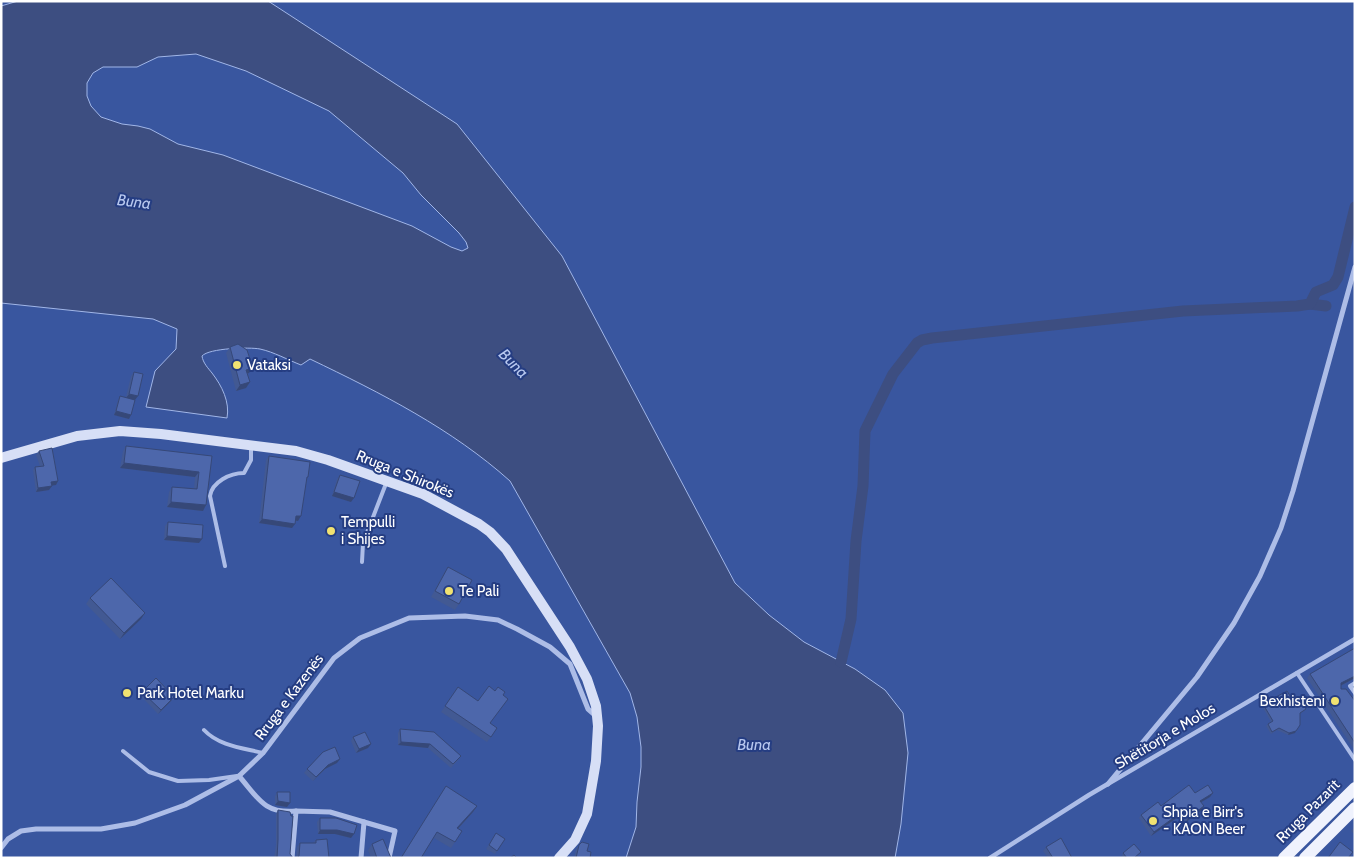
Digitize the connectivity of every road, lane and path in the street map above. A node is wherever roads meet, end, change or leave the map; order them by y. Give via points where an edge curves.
1 (1355, 267) edge
2 (251, 445) junction
3 (1, 458) edge
4 (387, 481) junction
5 (362, 562) dead end
6 (225, 566) dead end
7 (1355, 640) edge
8 (1297, 673) junction
9 (1355, 683) edge
10 (1350, 686) junction
11 (1341, 690) edge
12 (1355, 693) edge
13 (598, 717) junction
14 (204, 730) dead end
15 (123, 751) dead end
16 (263, 753) junction
17 (1355, 760) edge
18 (239, 776) junction
19 (1108, 784) junction
20 (1355, 788) edge
21 (1355, 808) edge
22 (296, 811) junction
23 (364, 822) junction
24 (1, 848) edge
25 (292, 858) edge
26 (361, 858) edge
27 (389, 858) edge
28 (559, 858) edge
29 (990, 858) edge
30 (1284, 858) edge
31 (1305, 858) edge

1 - 19 street via 1293,491 1260,576 1234,623 1197,677
2 - 3 main road, Rruga e Shirokës via 120,431 77,436
2 - 4 main road, Rruga e Shirokës via 305,452
2 - 6 lane via 251,460 244,473 229,476 211,490
4 - 5 lane via 362,543
4 - 13 main road, Rruga e Shirokës via 445,504 500,541 581,665
7 - 8 street, Shëtitorja e Molos
8 - 17 lane
8 - 19 street, Shëtitorja e Molos
9 - 10 lane
10 - 11 lane
10 - 12 lane
13 - 16 street, Rruga e Kazenës via 588,709 570,664 550,647 518,629 498,620 465,616 409,618 360,638 334,658
13 - 28 main road, Rruga e Shirokës via 596,761 587,814 575,840
14 - 16 lane via 227,745
15 - 18 lane via 149,772 178,781
16 - 18 street, Rruga e Kazenës
18 - 22 street via 265,805 282,812
18 - 24 street, Rruga e Kazenës via 185,805 135,823 101,829 21,831
19 - 29 street, Shëtitorja e Molos
20 - 30 main road, Rruga Pazarit
21 - 31 main road, Rruga Pazarit
22 - 23 street via 330,812
22 - 25 street
23 - 26 street
23 - 27 street via 395,831

